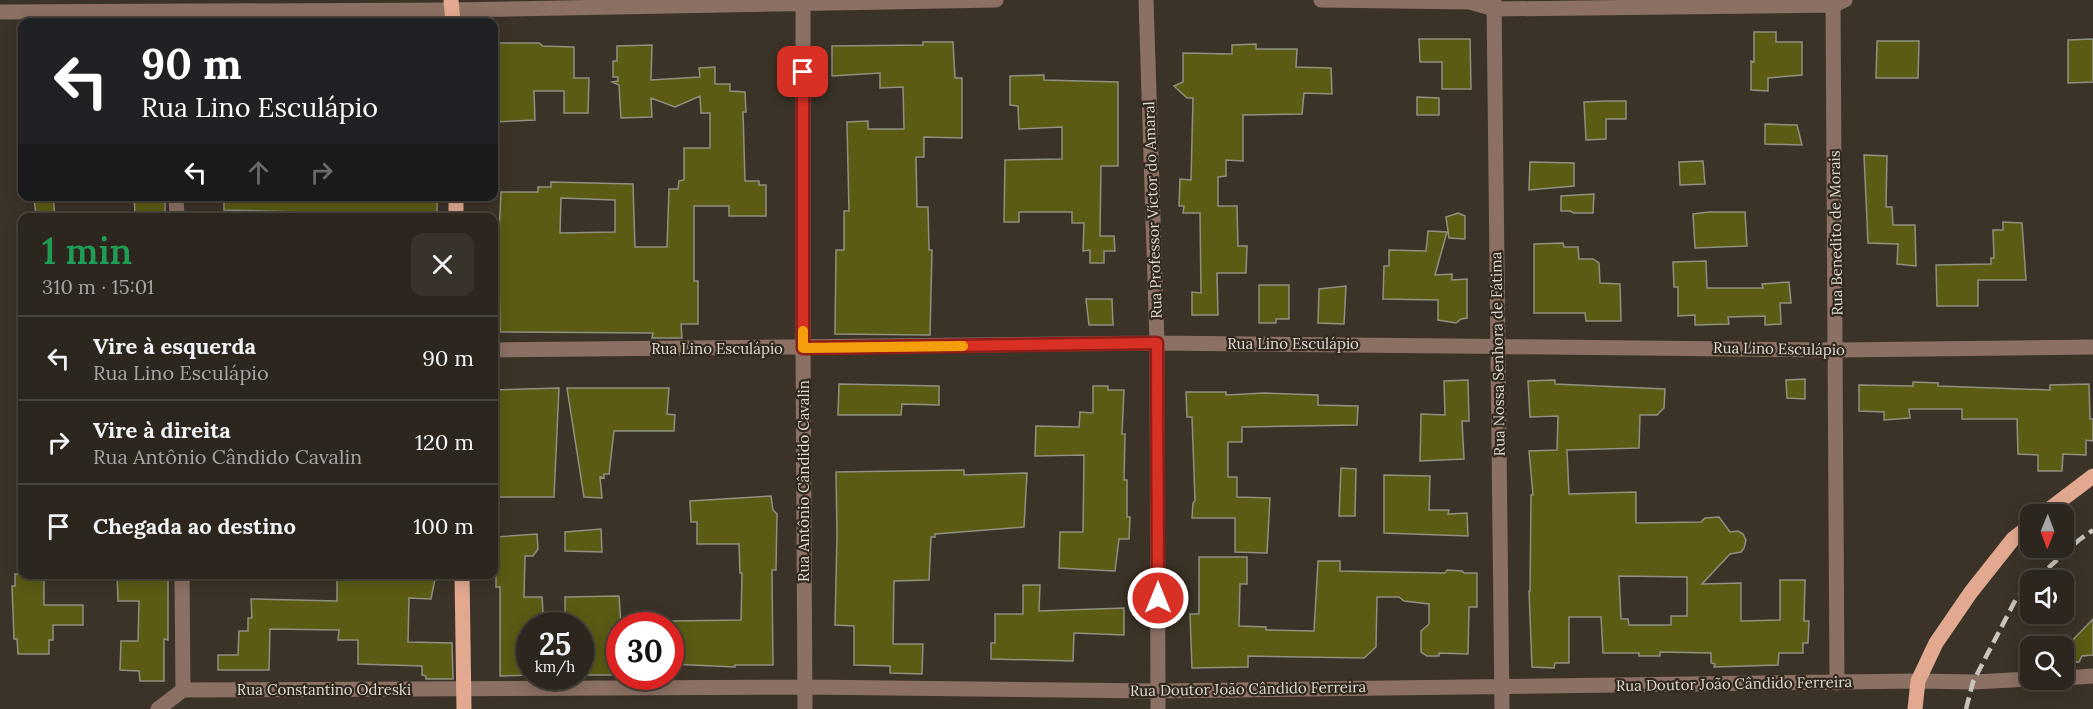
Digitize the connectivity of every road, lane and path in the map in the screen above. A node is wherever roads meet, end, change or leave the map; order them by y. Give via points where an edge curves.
1 (996, 0) edge
2 (1146, 0) edge
3 (1321, 0) edge
4 (1472, 1) edge
5 (803, 2) edge
6 (1837, 2) edge
7 (1494, 5) edge
8 (173, 11) edge
9 (452, 11) edge
10 (0, 12) edge
11 (1157, 343) junction
12 (1498, 345) junction
13 (2093, 347) edge
14 (803, 348) junction
15 (498, 350) edge
16 (1837, 350) junction
17 (2093, 476) edge
18 (2056, 504) edge
19 (2020, 534) edge
20 (182, 579) edge
21 (462, 579) edge
22 (2093, 676) edge
23 (2074, 677) edge
24 (2020, 680) edge
25 (1918, 681) junction
26 (1837, 683) junction
27 (806, 687) junction
28 (1502, 687) junction
29 (464, 689) junction
30 (183, 690) junction
31 (1158, 691) junction
32 (158, 709) edge
33 (464, 709) edge
34 (805, 709) edge
35 (1158, 709) edge
36 (1502, 709) edge
37 (1915, 709) edge

1 - 5 street
2 - 11 street, Rua Professor Victor do Amaral
3 - 4 street
4 - 7 street
5 - 9 street
5 - 14 street, Rua Antônio Cândido Cavalin
6 - 7 street
6 - 16 street, Rua Benedito de Morais
7 - 12 street, Rua Nossa Senhora de Fátima
8 - 9 street
8 - 10 street
11 - 12 street, Rua Lino Esculápio
11 - 14 street, Rua Lino Esculápio
11 - 31 street, Rua Professor Victor do Amaral
12 - 16 street, Rua Lino Esculápio
12 - 28 street, Rua Nossa Senhora de Fátima
13 - 16 street, Rua Lino Esculápio
14 - 15 street, Rua Lino Esculápio
14 - 27 street, Rua Antônio Cândido Cavalin
16 - 26 street, Rua Benedito de Morais
17 - 18 main road
19 - 25 main road via 1971,592 1936,643
20 - 30 street
21 - 29 main road
22 - 23 street
24 - 25 street, Rua Doutor João Cândido Ferreira
25 - 26 street, Rua Doutor João Cândido Ferreira
25 - 37 main road
26 - 28 street, Rua Doutor João Cândido Ferreira
27 - 29 street, Rua Doutor João Cândido Ferreira
27 - 31 street, Rua Doutor João Cândido Ferreira
27 - 34 street, Rua Antônio Cândido Cavalin
28 - 31 street, Rua Doutor João Cândido Ferreira
28 - 36 street, Rua Nossa Senhora de Fátima
29 - 30 street, Rua Constantino Odreski
29 - 33 main road
30 - 32 street
31 - 35 street, Rua Professor Victor do Amaral

